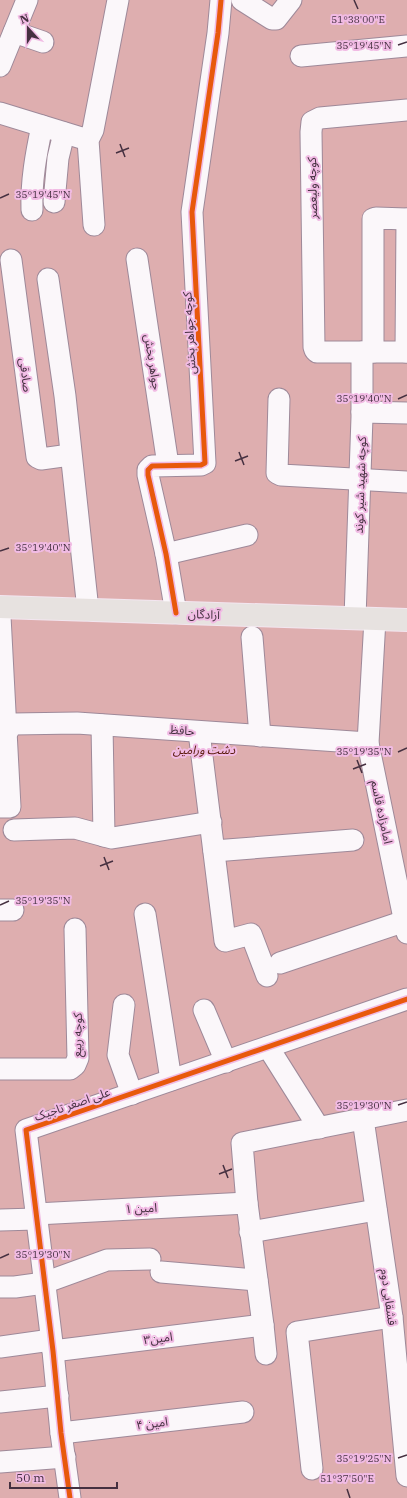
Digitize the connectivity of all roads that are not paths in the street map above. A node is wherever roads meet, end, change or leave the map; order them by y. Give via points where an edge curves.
1 (27, 0) edge
2 (118, 0) edge
3 (221, 0) edge
4 (242, 0) edge
5 (291, 0) edge
6 (14, 32) junction
7 (43, 42) dead end
8 (407, 46) edge
9 (301, 56) dead end
10 (0, 66) edge
11 (407, 110) edge
12 (0, 113) edge
13 (42, 126) junction
14 (64, 133) junction
15 (88, 140) junction
16 (54, 202) dead end
17 (32, 210) dead end
18 (407, 219) edge
19 (94, 226) dead end
20 (137, 258) dead end
21 (11, 260) dead end
22 (48, 279) dead end
23 (367, 352) junction
24 (406, 352) edge
25 (279, 399) dead end
26 (362, 412) junction
27 (407, 413) edge
28 (70, 454) junction
29 (168, 465) junction
30 (360, 480) junction
31 (407, 482) edge
32 (247, 535) dead end
33 (166, 554) junction
34 (0, 607) edge
35 (88, 610) junction
36 (176, 613) junction
37 (0, 616) edge
38 (365, 618) junction
39 (407, 620) edge
40 (252, 637) dead end
41 (102, 725) junction
42 (199, 732) junction
43 (3, 733) edge
44 (260, 736) junction
45 (368, 743) junction
46 (0, 807) edge
47 (211, 822) junction
48 (14, 830) dead end
49 (104, 836) junction
50 (353, 840) dead end
51 (214, 852) junction
52 (145, 914) dead end
53 (406, 927) edge
54 (75, 929) dead end
55 (407, 999) edge
56 (124, 1005) dead end
57 (204, 1010) dead end
58 (268, 1047) junction
59 (226, 1062) junction
60 (0, 1069) edge
61 (170, 1080) junction
62 (132, 1094) junction
63 (407, 1110) edge
64 (363, 1119) junction
65 (319, 1128) junction
66 (247, 1203) junction
67 (376, 1210) junction
68 (36, 1217) junction
69 (0, 1220) edge
70 (250, 1232) junction
71 (257, 1280) junction
72 (44, 1283) junction
73 (0, 1287) edge
74 (392, 1317) junction
75 (264, 1325) junction
76 (52, 1346) junction
77 (0, 1347) edge
78 (266, 1354) dead end
79 (58, 1396) junction
80 (0, 1402) edge
81 (243, 1412) dead end
82 (61, 1433) junction
83 (65, 1457) junction
84 (0, 1462) edge
85 (312, 1469) dead end
86 (407, 1476) edge
87 (70, 1498) edge

1 - 6 street
2 - 15 street via 93,130
3 - 29 street, کوچه جواهر بخش via 192,212 205,463
4 - 5 street via 272,19 276,19
6 - 7 street
6 - 10 street
8 - 9 street
11 - 23 street, کوچه ولیعصر via 320,118 312,122 314,347 318,352
12 - 13 street
13 - 14 street
13 - 17 street via 35,159
14 - 15 street
14 - 16 street via 58,158
15 - 19 street
18 - 23 street, کوچه شهید شیر کوند via 373,219
18 - 24 street
20 - 29 street, جواهر بخش
21 - 28 street, صادقی via 37,457 41,459
22 - 28 street via 65,396
23 - 24 street
23 - 26 street, کوچه شهید شیر کوند
25 - 30 street via 277,473
26 - 27 street
26 - 30 street, کوچه شهید شیر کوند
28 - 35 street
29 - 33 street, کوچه جواهر بخش via 152,466 148,470
30 - 31 street
30 - 38 street, کوچه شهید شیر کوند
32 - 33 street
33 - 36 street, کوچه جواهر بخش
34 - 35 main road, آزادگان
35 - 36 main road, آزادگان
36 - 38 main road, آزادگان
37 - 43 street
38 - 39 main road, آزادگان
38 - 45 street, امامزاده قاسم
40 - 44 street
41 - 42 street, حافظ
41 - 43 street, حافظ via 12,724
41 - 49 street
42 - 44 street, حافظ
42 - 47 street
43 - 46 street via 10,807
44 - 45 street, حافظ
45 - 53 street, امامزاده قاسم
47 - 49 street via 112,838
47 - 51 street
48 - 49 street via 75,828
50 - 51 street
51 - 53 street via 226,941 251,934 273,970
52 - 61 street
54 - 60 street, کوچه ربیع via 78,1058 75,1065 70,1069
55 - 58 street, علی اصغر تاجیک
56 - 62 street via 118,1055
57 - 59 street
58 - 59 street, علی اصغر تاجیک
58 - 65 street
59 - 61 street, علی اصغر تاجیک
61 - 62 street, علی اصغر تاجیک
62 - 68 street, علی اصغر تاجیک via 26,1130
63 - 64 street
64 - 65 street
64 - 67 street, قشقایی دوم
65 - 66 street via 242,1143
66 - 68 street, امین ۱
66 - 70 street
67 - 70 street
67 - 74 street, قشقایی دوم
68 - 69 street, امین ۱
68 - 72 street, علی اصغر تاجیک
70 - 71 street
71 - 72 street via 108,1260
71 - 75 street
72 - 73 street
72 - 76 street, علی اصغر تاجیک
74 - 85 street via 296,1332
74 - 86 street, قشقایی دوم
75 - 76 street, امین۳
75 - 78 street
76 - 77 street, امین۳
76 - 79 street, علی اصغر تاجیک
79 - 80 street
79 - 82 street, علی اصغر تاجیک
81 - 82 street, امین ۴
82 - 83 street, علی اصغر تاجیک
83 - 84 street
83 - 87 street, علی اصغر تاجیک

